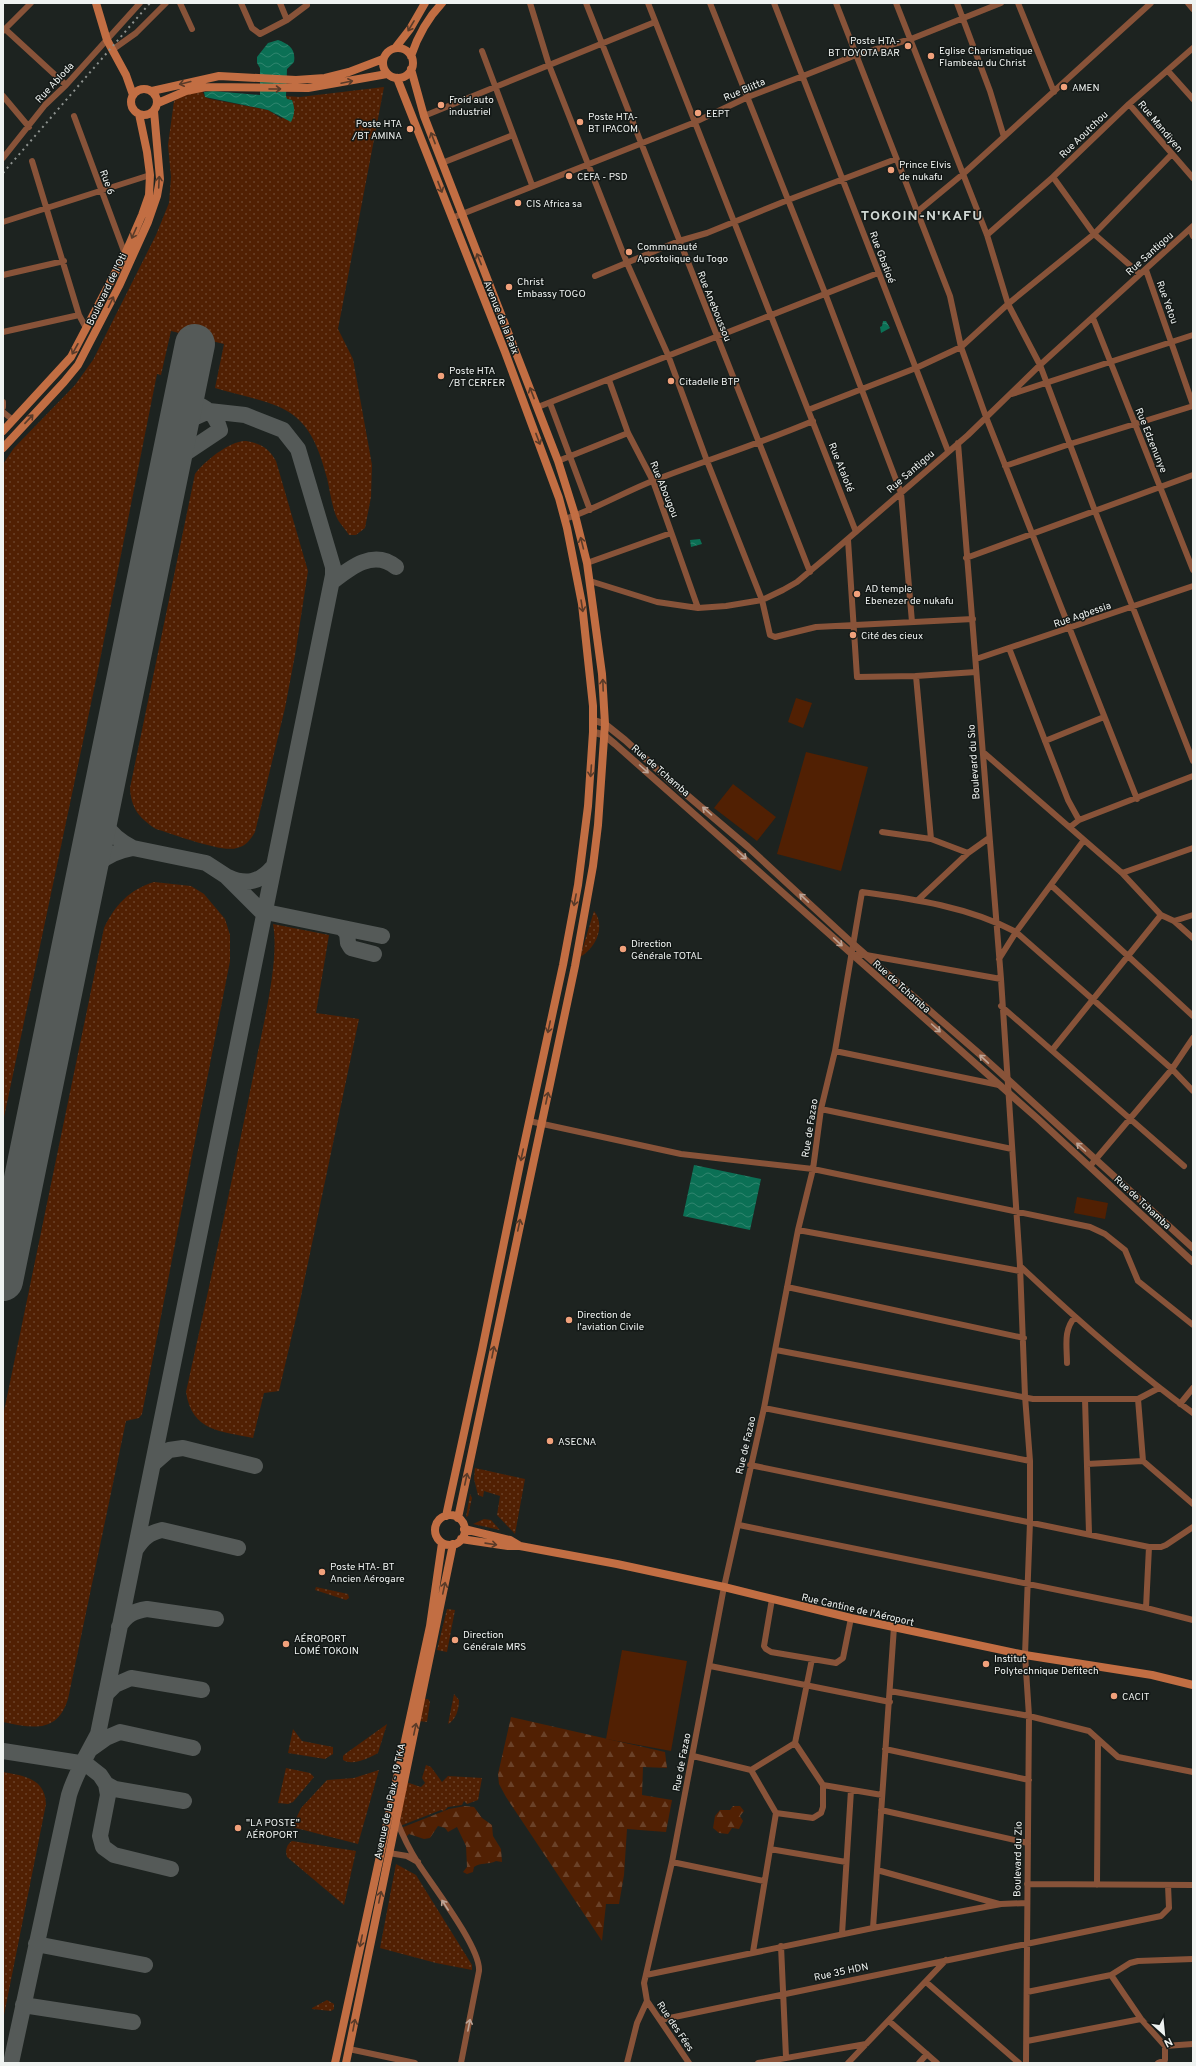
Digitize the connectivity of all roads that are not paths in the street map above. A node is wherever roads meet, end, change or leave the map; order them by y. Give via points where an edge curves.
1 (31, 3) edge
2 (96, 3) edge
3 (140, 3) edge
4 (166, 3) edge
5 (180, 3) edge
6 (241, 3) edge
7 (280, 3) edge
8 (306, 3) edge
9 (425, 3) edge
10 (442, 3) edge
11 (530, 3) edge
12 (586, 3) edge
13 (648, 3) edge
14 (710, 3) edge
15 (774, 3) edge
16 (836, 3) edge
17 (896, 3) edge
18 (957, 3) edge
19 (1001, 3) edge
20 (1018, 3) edge
21 (1151, 3) edge
22 (1188, 3) edge
23 (1193, 9) edge
24 (963, 18) junction
25 (287, 20) junction
26 (655, 22) junction
27 (192, 29) dead end
28 (4, 30) edge
29 (911, 39) junction
30 (107, 40) junction
31 (602, 44) junction
32 (396, 47) junction
33 (1193, 48) edge
34 (112, 50) junction
35 (482, 51) dead end
36 (856, 55) junction
37 (412, 56) junction
38 (383, 59) junction
39 (549, 65) junction
40 (412, 69) junction
41 (1168, 71) junction
42 (387, 74) junction
43 (126, 75) junction
44 (803, 76) junction
45 (396, 78) junction
46 (309, 84) junction
47 (66, 85) junction
48 (495, 87) junction
49 (142, 88) junction
50 (152, 91) junction
51 (1054, 92) junction
52 (133, 95) junction
53 (3, 96) edge
54 (748, 98) junction
55 (1193, 99) edge
56 (1129, 104) junction
57 (156, 106) junction
58 (139, 114) junction
59 (74, 116) dead end
60 (424, 116) junction
61 (693, 123) junction
62 (29, 127) junction
63 (513, 135) junction
64 (1004, 137) junction
65 (642, 142) junction
66 (1171, 155) junction
67 (3, 158) edge
68 (896, 159) junction
69 (32, 161) dead end
70 (442, 163) junction
71 (587, 163) junction
72 (963, 174) junction
73 (150, 175) junction
74 (1053, 177) junction
75 (1193, 178) edge
76 (843, 179) junction
77 (532, 185) junction
78 (100, 191) junction
79 (788, 200) junction
80 (46, 208) junction
81 (917, 212) junction
82 (461, 214) junction
83 (452, 218) junction
84 (3, 222) edge
85 (733, 222) junction
86 (1192, 228) edge
87 (1094, 234) junction
88 (987, 235) junction
89 (1193, 236) edge
90 (679, 242) junction
91 (124, 254) junction
92 (64, 261) junction
93 (627, 262) junction
94 (1146, 270) junction
95 (878, 273) junction
96 (1140, 274) junction
97 (3, 275) edge
98 (595, 276) dead end
99 (824, 293) junction
100 (1008, 304) junction
101 (79, 315) junction
102 (771, 315) junction
103 (1093, 318) junction
104 (86, 328) junction
105 (3, 332) edge
106 (1193, 335) edge
107 (716, 336) junction
108 (1172, 342) junction
109 (961, 347) junction
110 (668, 355) junction
111 (1111, 362) junction
112 (1040, 365) junction
113 (916, 368) junction
114 (609, 380) junction
115 (1047, 382) junction
116 (861, 388) junction
117 (1011, 394) junction
118 (3, 402) edge
119 (550, 403) junction
120 (1193, 406) edge
121 (3, 407) edge
122 (538, 407) junction
123 (808, 410) junction
124 (3, 412) edge
125 (986, 417) junction
126 (13, 420) junction
127 (813, 421) junction
128 (1135, 425) junction
129 (3, 431) edge
130 (628, 432) junction
131 (760, 443) junction
132 (958, 443) junction
133 (1070, 444) junction
134 (3, 448) edge
135 (948, 451) junction
136 (571, 456) junction
137 (558, 461) junction
138 (707, 461) junction
139 (1005, 466) junction
140 (1193, 475) edge
141 (653, 481) junction
142 (1160, 486) junction
143 (901, 493) junction
144 (590, 510) junction
145 (1095, 511) junction
146 (575, 515) junction
147 (565, 519) junction
148 (856, 532) junction
149 (671, 533) junction
150 (1032, 533) junction
151 (848, 540) junction
152 (966, 558) junction
153 (587, 564) junction
154 (1193, 570) edge
155 (810, 572) junction
156 (590, 581) junction
157 (1193, 586) edge
158 (762, 600) junction
159 (1132, 607) junction
160 (698, 608) junction
161 (973, 619) junction
162 (912, 622) junction
163 (855, 625) junction
164 (1070, 629) junction
165 (1009, 648) junction
166 (976, 659) junction
167 (976, 672) junction
168 (916, 676) junction
169 (1104, 717) junction
170 (593, 720) junction
171 (605, 724) junction
172 (593, 732) junction
173 (604, 735) junction
174 (1045, 741) junction
175 (983, 752) junction
176 (1193, 761) edge
177 (1193, 776) edge
178 (1137, 799) junction
179 (1079, 820) junction
180 (1070, 827) junction
181 (882, 832) dead end
182 (988, 838) junction
183 (931, 839) junction
184 (1084, 840) junction
185 (1193, 848) edge
186 (968, 853) junction
187 (1122, 873) junction
188 (1052, 886) junction
189 (918, 900) junction
190 (1161, 915) junction
191 (1193, 915) edge
192 (996, 921) junction
193 (1174, 921) junction
194 (1016, 932) junction
195 (1193, 938) edge
196 (853, 944) junction
197 (852, 954) junction
198 (866, 954) junction
199 (1128, 956) junction
200 (999, 959) junction
201 (1001, 979) junction
202 (1092, 1000) junction
203 (1001, 1006) junction
204 (1193, 1016) edge
205 (1193, 1038) edge
206 (1053, 1049) junction
207 (835, 1051) junction
208 (1172, 1069) junction
209 (1007, 1081) junction
210 (999, 1085) junction
211 (1193, 1091) edge
212 (1008, 1093) junction
213 (821, 1109) junction
214 (1131, 1119) junction
215 (529, 1121) junction
216 (542, 1123) junction
217 (1012, 1149) junction
218 (1095, 1160) junction
219 (1090, 1166) junction
220 (1184, 1166) dead end
221 (813, 1169) junction
222 (1016, 1212) junction
223 (798, 1230) junction
224 (1193, 1248) edge
225 (1193, 1262) edge
226 (1020, 1268) junction
227 (787, 1287) junction
228 (1075, 1317) junction
229 (1193, 1325) edge
230 (1024, 1338) junction
231 (776, 1350) junction
232 (1067, 1363) dead end
233 (1159, 1388) junction
234 (1193, 1388) edge
235 (1025, 1396) junction
236 (1085, 1399) junction
237 (1138, 1399) junction
238 (1180, 1404) junction
239 (764, 1408) junction
240 (1193, 1413) edge
241 (1030, 1461) junction
242 (1143, 1462) junction
243 (1087, 1464) junction
244 (750, 1465) junction
245 (1193, 1504) edge
246 (446, 1516) junction
247 (458, 1518) junction
248 (1030, 1522) junction
249 (739, 1525) junction
250 (464, 1529) junction
251 (1191, 1531) edge
252 (1089, 1533) junction
253 (461, 1540) junction
254 (442, 1543) junction
255 (453, 1544) junction
256 (520, 1546) junction
257 (1149, 1547) junction
258 (1028, 1584) junction
259 (724, 1587) junction
260 (772, 1599) junction
261 (1146, 1608) junction
262 (851, 1618) junction
263 (1193, 1620) edge
264 (894, 1627) junction
265 (1025, 1655) junction
266 (812, 1659) junction
267 (710, 1666) junction
268 (1193, 1685) edge
269 (808, 1686) junction
270 (890, 1691) junction
271 (890, 1702) junction
272 (1030, 1716) junction
273 (1098, 1740) junction
274 (795, 1743) junction
275 (885, 1749) junction
276 (693, 1756) junction
277 (751, 1770) junction
278 (1193, 1772) edge
279 (1029, 1780) junction
280 (823, 1786) junction
281 (851, 1790) junction
282 (882, 1794) junction
283 (881, 1810) junction
284 (776, 1813) junction
285 (396, 1819) junction
286 (1028, 1843) junction
287 (770, 1849) junction
288 (389, 1853) junction
289 (418, 1862) junction
290 (672, 1862) junction
291 (846, 1862) junction
292 (878, 1870) junction
293 (764, 1880) junction
294 (1027, 1884) junction
295 (1097, 1884) junction
296 (1168, 1885) junction
297 (1193, 1885) edge
298 (1027, 1903) junction
299 (1002, 1904) junction
300 (873, 1928) junction
301 (842, 1934) junction
302 (1027, 1944) junction
303 (781, 1946) junction
304 (752, 1952) junction
305 (1193, 1959) edge
306 (946, 1960) junction
307 (646, 1975) junction
308 (1110, 1975) junction
309 (926, 1982) junction
310 (1027, 1992) junction
311 (783, 1993) junction
312 (647, 2001) junction
313 (1141, 2019) junction
314 (660, 2020) junction
315 (889, 2021) junction
316 (1027, 2041) junction
317 (866, 2044) junction
318 (1193, 2044) edge
319 (1165, 2046) junction
320 (349, 2049) junction
321 (927, 2054) junction
322 (786, 2057) junction
323 (335, 2063) edge
324 (346, 2063) edge
325 (414, 2063) edge
326 (462, 2063) edge
327 (627, 2063) edge
328 (689, 2063) edge
329 (758, 2063) edge
330 (848, 2063) edge
331 (919, 2063) edge
332 (937, 2063) edge
333 (1019, 2063) edge
334 (1026, 2063) edge
335 (1158, 2063) edge

1 - 28 street
2 - 30 main road
3 - 30 street, Rue Abloda
4 - 34 street via 136,33
5 - 27 street
6 - 25 street via 256,33 260,34
7 - 25 street
8 - 25 street via 307,5
9 -> 32 main road
10 - 37 main road via 427,20
11 - 39 street
12 - 31 street, Rue Aneboussou
13 - 26 street, Rue Ataloté
14 - 54 street
15 - 44 street, Rue Gbatioé
16 - 36 street
17 - 29 street
18 - 24 street
19 - 24 street, Rue Blitta
20 - 51 street
21 - 51 street
22 - 23 street
24 - 29 street, Rue Blitta
24 - 64 street
26 - 31 street
26 - 61 street, Rue Ataloté
28 - 47 street
29 - 36 street, Rue Blitta
29 - 72 street
30 - 34 main road
30 - 47 street, Rue Abloda
31 - 39 street
31 - 65 street, Rue Aneboussou
32 - 37 main road via 407,50
32 - 38 main road via 386,52
33 - 41 street, Rue Aoutchou
34 - 43 main road
35 - 48 street
36 - 44 street, Rue Blitta
36 - 68 street
37 - 40 main road
38 - 42 main road via 383,67
38 - 46 main road
39 - 48 street
39 - 71 street
40 - 45 main road via 404,77
40 - 60 main road
41 - 55 street
41 - 56 street, Rue Aoutchou
42 - 45 main road
46 -> 42 main road
43 - 49 main road
43 - 52 main road
44 - 54 street, Rue Blitta
44 - 76 street, Rue Gbatioé
45 -> 83 main road, Avenue de la Paix
46 -> 50 main road via 219,76
57 -> 46 main road via 186,92 216,86 268,89
47 - 62 street, Rue Abloda via 45,105
48 - 60 street
48 - 63 street
49 - 50 main road
49 - 52 main road
50 - 57 main road via 156,96
51 - 64 street
52 - 58 main road via 131,106
53 - 62 street
54 - 61 street, Rue Blitta
54 - 79 street
56 - 66 street, Rue Mandiyen
56 - 74 street, Rue Aoutchou
57 - 58 main road via 147,115
134 -> 57 main road, Boulevard de l'Oti via 78,365 146,227 160,179
58 - 73 main road, Boulevard de l'Oti
59 - 78 street, Rue 6
70 -> 60 main road
61 - 65 street, Rue Blitta
61 - 85 street, Rue Ataloté
62 - 67 street, Rue Abloda
63 - 70 street
63 - 77 street
64 - 72 street
65 - 71 street, Rue Blitta
65 - 90 street, Rue Aneboussou
66 - 75 street, Rue Mandiyen
66 - 87 street
68 - 76 street
68 - 81 street
69 - 80 street
70 - 82 main road
71 - 77 street, Rue Blitta
71 - 93 street
72 - 81 street
72 - 88 street
73 - 78 street
73 -> 91 main road, Boulevard de l'Oti via 147,203
74 - 87 street
74 - 88 street, Rue Aoutchou
76 - 79 street
76 - 95 street, Rue Gbatioé
77 - 82 street, Rue Blitta
78 - 80 street
78 - 91 street, Rue 6
79 - 85 street
79 - 99 street
80 - 84 street
80 - 92 street
81 - 109 street via 950,296
82 - 83 street, Rue Blitta
122 -> 82 main road
83 -> 147 main road, Avenue de la Paix via 546,462
85 - 90 street via 707,234
85 - 102 street, Rue Ataloté
86 - 89 street
86 - 94 street, Rue Santigou
87 - 96 street
87 - 100 street
88 - 100 street
90 - 93 street
90 - 107 street, Rue Aneboussou
91 - 104 main road, Boulevard de l'Oti
92 - 97 street
92 - 101 street
93 - 98 street
93 - 110 street
94 - 96 street, Rue Santigou
94 - 108 street, Rue Yetou
95 - 99 street
95 - 113 street, Rue Gbatioé
96 - 103 street, Rue Santigou
99 - 102 street
99 - 116 street
100 - 109 street
100 - 112 street
101 - 104 street
101 - 105 street
102 - 107 street
102 - 123 street, Rue Ataloté
103 - 111 street, Rue Edzenunye
103 - 112 street, Rue Santigou
104 -> 126 main road, Boulevard de l'Oti via 66,364
106 - 108 street
107 - 110 street
107 - 131 street, Rue Aneboussou
108 - 111 street
108 - 120 street, Rue Yetou
109 - 113 street
109 - 125 street
110 - 114 street
110 - 138 street
111 - 115 street
111 - 128 street, Rue Edzenunye
112 - 115 street
112 - 117 street, Rue Santigou
113 - 116 street
113 - 135 street, Rue Gbatioé
114 - 119 street
114 - 130 street, Rue Abougou
115 - 117 street
115 - 133 street
116 - 123 street
116 - 143 street
117 - 125 street, Rue Santigou
118 - 121 street
119 - 122 street
119 - 136 street
120 - 128 street
122 - 137 main road
123 - 127 street, Rue Ataloté
124 - 126 street
125 - 132 street, Rue Santigou
125 - 139 street
126 - 129 main road, Boulevard de l'Oti
127 - 131 street
127 - 148 street, Rue Ataloté
128 - 133 street
128 - 142 street, Rue Edzenunye
130 - 136 street
130 - 141 street, Rue Abougou
131 - 138 street
131 - 155 street, Rue Aneboussou
132 - 135 street, Rue Santigou
132 - 152 street, Boulevard du Sio
133 - 139 street
133 - 145 street
135 - 143 street, Rue Santigou
136 - 137 street
136 - 144 street
137 - 146 main road
138 - 141 street
138 - 158 street
139 - 150 street
140 - 142 street
141 - 144 street
141 - 149 street, Rue Abougou
142 - 145 street
142 - 154 street, Rue Edzenunye
143 - 148 street, Rue Santigou
143 - 162 street
144 - 146 street
145 - 150 street
145 - 159 street
146 - 147 street
153 -> 146 main road
147 -> 170 main road, Avenue de la Paix via 586,630
148 - 151 street, Rue Santigou
149 - 153 street
149 - 160 street, Rue Abougou
150 - 152 street
150 - 164 street
151 - 155 street, Rue Santigou
151 - 163 street
152 - 161 street, Boulevard du Sio
153 - 156 main road
155 - 158 street, Rue Santigou via 792,585
156 - 160 street, Rue Santigou via 657,602
171 -> 156 main road via 602,668
157 - 159 street, Rue Agbessia
158 - 160 street, Rue Santigou
158 - 163 street via 772,637 810,628
159 - 164 street, Rue Agbessia
159 - 176 street
161 - 162 street
161 - 166 street, Boulevard du Sio
162 - 163 street
163 - 168 street via 857,677
164 - 165 street, Rue Agbessia
164 - 169 street
165 - 166 street, Rue Agbessia
165 - 174 street
166 - 167 street, Boulevard du Sio
167 - 168 street
167 - 175 street, Boulevard du Sio
168 - 183 street
169 - 174 street
169 - 178 street
170 - 171 street, Rue de Tchamba
170 - 172 main road, Avenue de la Paix
171 - 173 main road
196 -> 171 street, Rue de Tchamba via 748,847
172 - 173 street, Rue de Tchamba
172 -> 215 main road, Avenue de la Paix via 581,871
173 -> 197 street, Rue de Tchamba
216 -> 173 main road via 593,866
174 - 179 street via 1068,800
175 - 180 street
175 - 182 street, Boulevard du Sio
177 - 178 street
178 - 179 street
179 - 180 street
180 - 184 street
181 - 183 street
182 - 186 street
182 - 192 street, Boulevard du Sio
183 - 186 street
184 - 187 street
184 - 188 street
185 - 187 street
186 - 189 street
187 - 190 street
188 - 194 street
188 - 199 street
189 - 192 street
189 - 196 street, Rue de Fazao via 862,892
190 - 193 street
190 - 199 street
191 - 193 street
192 - 194 street
192 - 200 street, Boulevard du Sio
193 - 195 street
194 - 200 street
194 - 202 street
196 - 197 street, Rue de Fazao
196 - 198 street, Rue de Tchamba
197 - 198 street
197 - 207 street, Rue de Fazao
197 -> 210 street, Rue de Tchamba
198 - 201 street
209 -> 198 street, Rue de Tchamba
199 - 202 street
199 - 204 street
200 - 201 street, Boulevard du Sio
201 - 203 street, Boulevard du Sio
202 - 206 street
202 - 208 street
203 - 206 street
203 - 209 street, Boulevard du Sio
205 - 208 street
206 - 214 street
207 - 210 street
207 - 213 street, Rue de Fazao
208 - 211 street
208 - 214 street
209 - 212 street, Boulevard du Sio
218 -> 209 street, Rue de Tchamba
210 - 212 street, Rue de Tchamba
212 - 217 street, Boulevard du Sio
212 - 219 street, Rue de Tchamba
213 - 217 street
213 - 221 street, Rue de Fazao
214 - 218 street
214 - 220 street
215 - 216 street
215 -> 246 main road, Avenue de la Paix
216 - 221 street via 681,1154
247 -> 216 main road
217 - 222 street, Boulevard du Sio
218 - 219 street
218 - 224 street, Rue de Tchamba
219 - 225 street, Rue de Tchamba
221 - 222 street
221 - 223 street, Rue de Fazao
222 - 226 street, Boulevard du Sio
222 - 229 street via 1090,1227 1105,1234 1125,1250 1138,1281
223 - 226 street
223 - 227 street, Rue de Fazao
226 - 228 street
226 - 230 street, Boulevard du Sio
227 - 230 street
227 - 231 street, Rue de Fazao
228 - 232 street via 1066,1331
228 - 233 street
230 - 235 street, Boulevard du Sio
231 - 235 street
231 - 239 street, Rue de Fazao
233 - 237 street
233 - 238 street
234 - 238 street
235 - 236 street via 1033,1399
235 - 241 street, Boulevard du Zio
236 - 237 street
236 - 243 street
237 - 242 street
238 - 240 street
239 - 241 street
239 - 244 street, Rue de Fazao
241 - 248 street, Boulevard du Zio
242 - 243 street
242 - 245 street
243 - 252 street
244 - 248 street
244 - 249 street, Rue de Fazao
246 - 247 main road
246 - 254 main road via 435,1526 436,1537
247 - 250 main road
248 - 252 street
248 - 258 street, Boulevard du Zio
249 - 258 street
249 - 259 street, Rue de Fazao
250 - 253 main road
250 - 256 main road via 510,1540
251 - 257 street via 1161,1547
252 - 257 street
253 - 255 main road
253 -> 256 main road
254 - 255 main road
254 -> 323 main road, Avenue de la Paix - 19 TKA via 430,1626
285 -> 255 main road, Avenue de la Paix - 19 TKA
256 - 259 main road, Rue Cantine de l'Aéroport
257 - 261 street
258 - 261 street
258 - 265 street, Boulevard du Zio
259 - 260 main road, Rue Cantine de l'Aéroport
259 - 267 street, Rue de Fazao
260 - 262 main road, Rue Cantine de l'Aéroport
260 - 266 street via 764,1646 766,1649
261 - 263 street
262 - 264 main road, Rue Cantine de l'Aéroport
262 - 266 street via 840,1662
264 - 265 main road, Rue Cantine de l'Aéroport
264 - 270 street
265 - 268 main road, Rue Cantine de l'Aéroport via 1152,1675
265 - 272 street, Boulevard du Zio
266 - 269 street
267 - 269 street
267 - 276 street, Rue de Fazao
269 - 271 street
269 - 274 street
270 - 271 street
270 - 272 street
271 - 275 street
272 - 273 street via 1088,1731
272 - 279 street, Boulevard du Zio
273 - 278 street via 1118,1757
273 - 295 street
274 - 277 street
274 - 280 street
275 - 279 street
275 - 282 street
276 - 277 street
276 - 290 street, Rue de Fazao
277 - 284 street
279 - 286 street, Boulevard du Zio
280 - 281 street
280 - 284 street via 823,1808 817,1816 813,1818
281 - 282 street
281 - 291 street
282 - 283 street
283 - 286 street
283 - 292 street
284 - 287 street
285 - 288 main road, Avenue de la Paix - 19 TKA
285 - 289 street
286 - 294 street, Boulevard du Zio
287 - 291 street
287 - 293 street
288 - 289 street via 407,1856
320 -> 288 main road, Avenue de la Paix - 19 TKA
326 -> 289 street via 479,1967 475,1954 460,1928
290 - 293 street
290 - 307 street, Rue de Fazao
291 - 301 street
292 - 299 street
292 - 300 street
293 - 304 street
294 - 295 street
294 - 298 street, Boulevard du Zio
295 - 296 street
296 - 297 street
296 - 302 street, Rue 35 HDN via 1169,1908 1161,1916
298 - 299 street
298 - 302 street, Boulevard du Zio
299 - 300 street
300 - 301 street
301 - 303 street
302 - 306 street, Rue 35 HDN
302 - 310 street, Boulevard du Zio
303 - 304 street
303 - 311 street
304 - 307 street
305 - 308 street via 1138,1961
306 - 309 street
306 - 311 street, Rue 35 HDN
307 - 312 street, Rue de Fazao via 644,1983
308 - 310 street
308 - 313 street
309 - 315 street
309 - 333 street
310 - 316 street, Boulevard du Zio
311 - 314 street, Rue 35 HDN
311 - 322 street
312 - 314 street, Rue des Fées
312 - 327 street via 637,2023
313 - 316 street
313 - 319 street
314 - 328 street, Rue des Fées
315 - 317 street
315 - 321 street
316 - 334 street, Boulevard du Zio
317 - 322 street
317 - 330 street
318 - 319 street
319 - 335 street via 1165,2060
320 - 324 main road, Avenue de la Paix - 19 TKA
320 - 325 street
321 - 331 street
321 - 332 street
322 - 329 street

